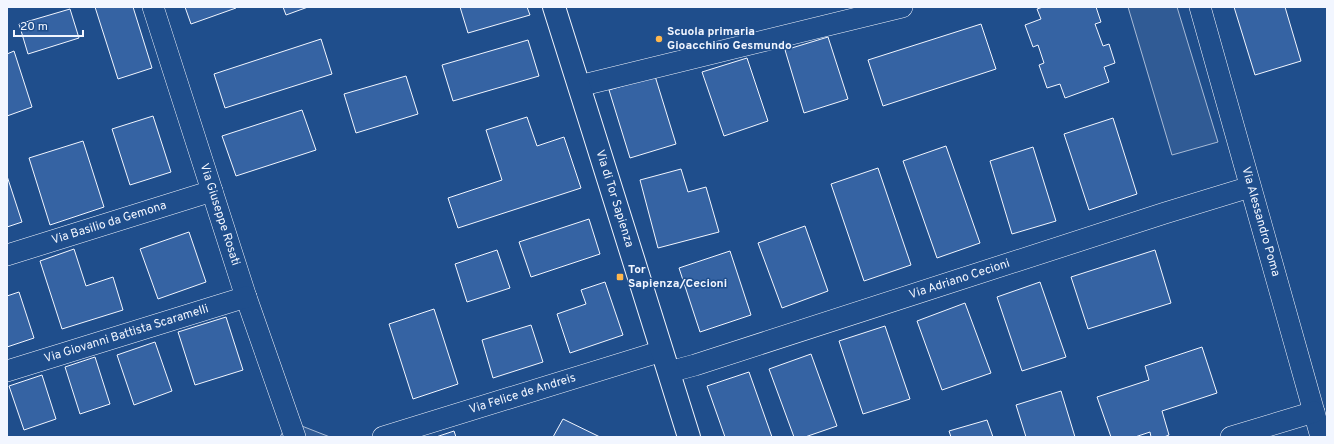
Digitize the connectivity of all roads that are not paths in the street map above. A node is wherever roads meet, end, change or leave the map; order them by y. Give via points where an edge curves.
1 (153, 7) edge
2 (554, 7) edge
3 (902, 7) edge
4 (1200, 7) edge
5 (579, 86) junction
6 (1250, 187) junction
7 (212, 192) junction
8 (7, 255) edge
9 (246, 297) junction
10 (662, 351) junction
11 (7, 371) edge
12 (668, 372) junction
13 (1314, 412) junction
14 (292, 429) edge
15 (1263, 432) edge
16 (383, 437) edge
17 (689, 437) edge
18 (1231, 437) edge
19 (1321, 437) edge

1 - 7 street, Via Giuseppe Rosati
2 - 5 street, Via di Tor Sapienza
3 - 5 street
4 - 6 street, Via Alessandro Poma
5 - 10 street, Via di Tor Sapienza
6 - 12 street, Via Adriano Cecioni
6 - 13 street, Via Alessandro Poma
7 - 8 street, Via Basilio da Gemona
7 - 9 street, Via Giuseppe Rosati
9 - 11 street, Via Giovanni Battista Scaramelli
9 - 14 street, Via Giuseppe Rosati
10 - 12 street, Via di Tor Sapienza
10 - 16 street, Via Felice de Andreis
12 - 17 street, Via di Tor Sapienza
13 - 15 street
13 - 19 street, Via Alessandro Poma
15 - 18 street

